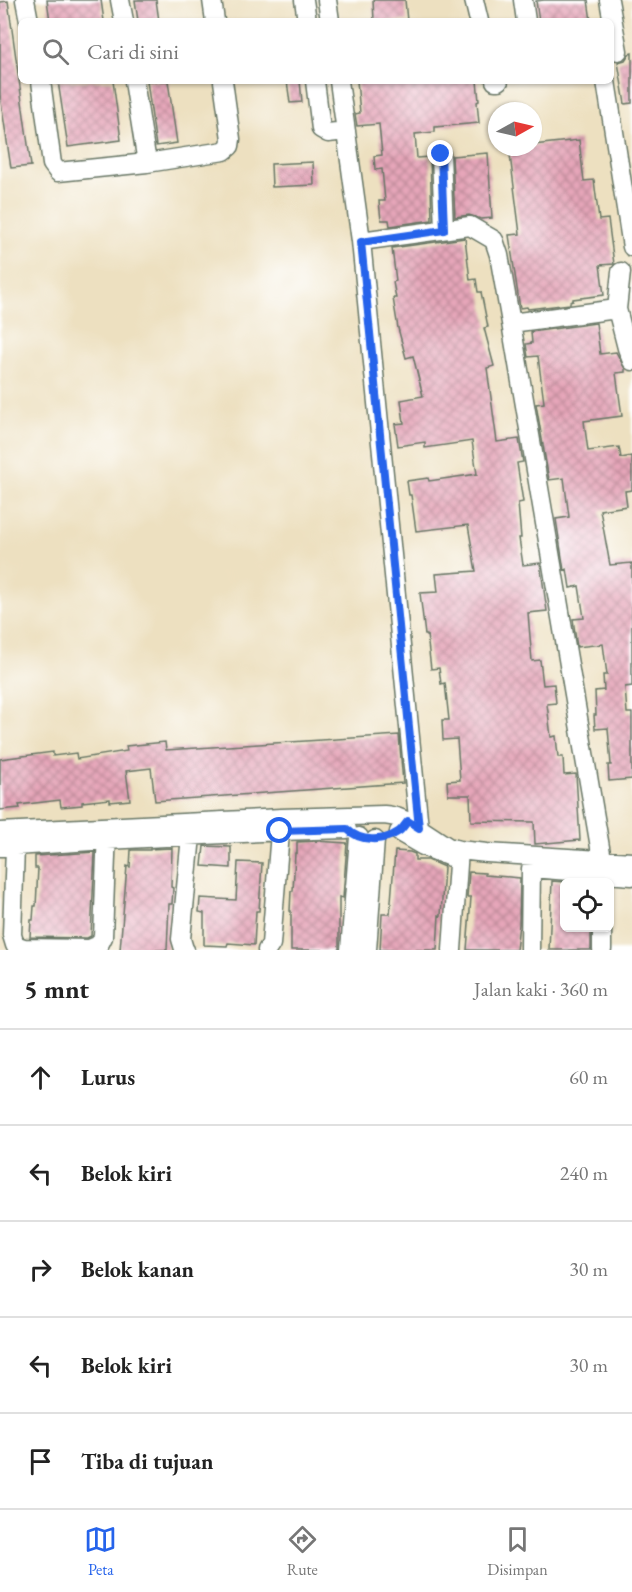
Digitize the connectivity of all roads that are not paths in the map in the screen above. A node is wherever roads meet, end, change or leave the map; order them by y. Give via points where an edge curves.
1 (25, 0) edge
2 (120, 0) edge
3 (212, 0) edge
4 (304, 0) edge
5 (327, 0) edge
6 (474, 0) edge
7 (523, 0) edge
8 (609, 0) edge
9 (28, 18) edge
10 (123, 18) edge
11 (215, 18) edge
12 (307, 18) edge
13 (330, 18) edge
14 (479, 18) edge
15 (526, 18) edge
16 (613, 18) edge
17 (614, 23) edge
18 (620, 51) edge
19 (41, 84) edge
20 (134, 84) edge
21 (223, 84) edge
22 (315, 84) edge
23 (339, 84) edge
24 (606, 84) edge
25 (346, 131) junction
26 (441, 154) dead end
27 (147, 163) junction
28 (444, 230) junction
29 (361, 242) junction
30 (632, 247) edge
31 (621, 272) dead end
32 (617, 309) junction
33 (511, 323) junction
34 (632, 361) edge
35 (281, 824) junction
36 (409, 827) junction
37 (356, 831) junction
38 (0, 832) edge
39 (107, 833) junction
40 (190, 836) junction
41 (8, 847) edge
42 (459, 855) junction
43 (632, 862) edge
44 (531, 868) junction
45 (602, 871) edge
46 (632, 876) edge
47 (602, 932) edge
48 (185, 950) edge
49 (267, 950) edge
50 (350, 950) edge
51 (367, 950) edge
52 (452, 950) edge
53 (530, 950) edge
54 (602, 950) edge

1 - 9 street
2 - 10 street
3 - 11 street
4 - 12 street
5 - 13 street
6 - 14 street
7 - 15 street
8 - 16 street
17 - 18 street
19 - 27 street via 52,164 58,171
20 - 27 street
21 - 27 street via 230,146 224,151
22 - 25 street via 321,129 328,133
23 - 25 street
24 - 30 street
25 - 29 street
26 - 28 street
28 - 29 street
28 - 33 street via 470,226 494,240
29 - 36 street
31 - 32 street
32 - 33 street
32 - 34 street
33 - 45 street
35 - 37 street
35 - 39 street
35 - 40 street
35 - 49 street via 271,944
36 - 37 street
36 - 37 street via 396,816
36 - 42 street
37 - 50 street
37 - 51 street
38 - 39 street
39 - 40 street
39 - 41 street
39 - 41 street via 103,937 99,945 89,949 15,945
40 - 48 street via 181,939
42 - 44 street
42 - 45 street via 487,853
42 - 52 street
43 - 45 street
44 - 45 street
44 - 53 street
45 - 46 street
47 - 54 street

